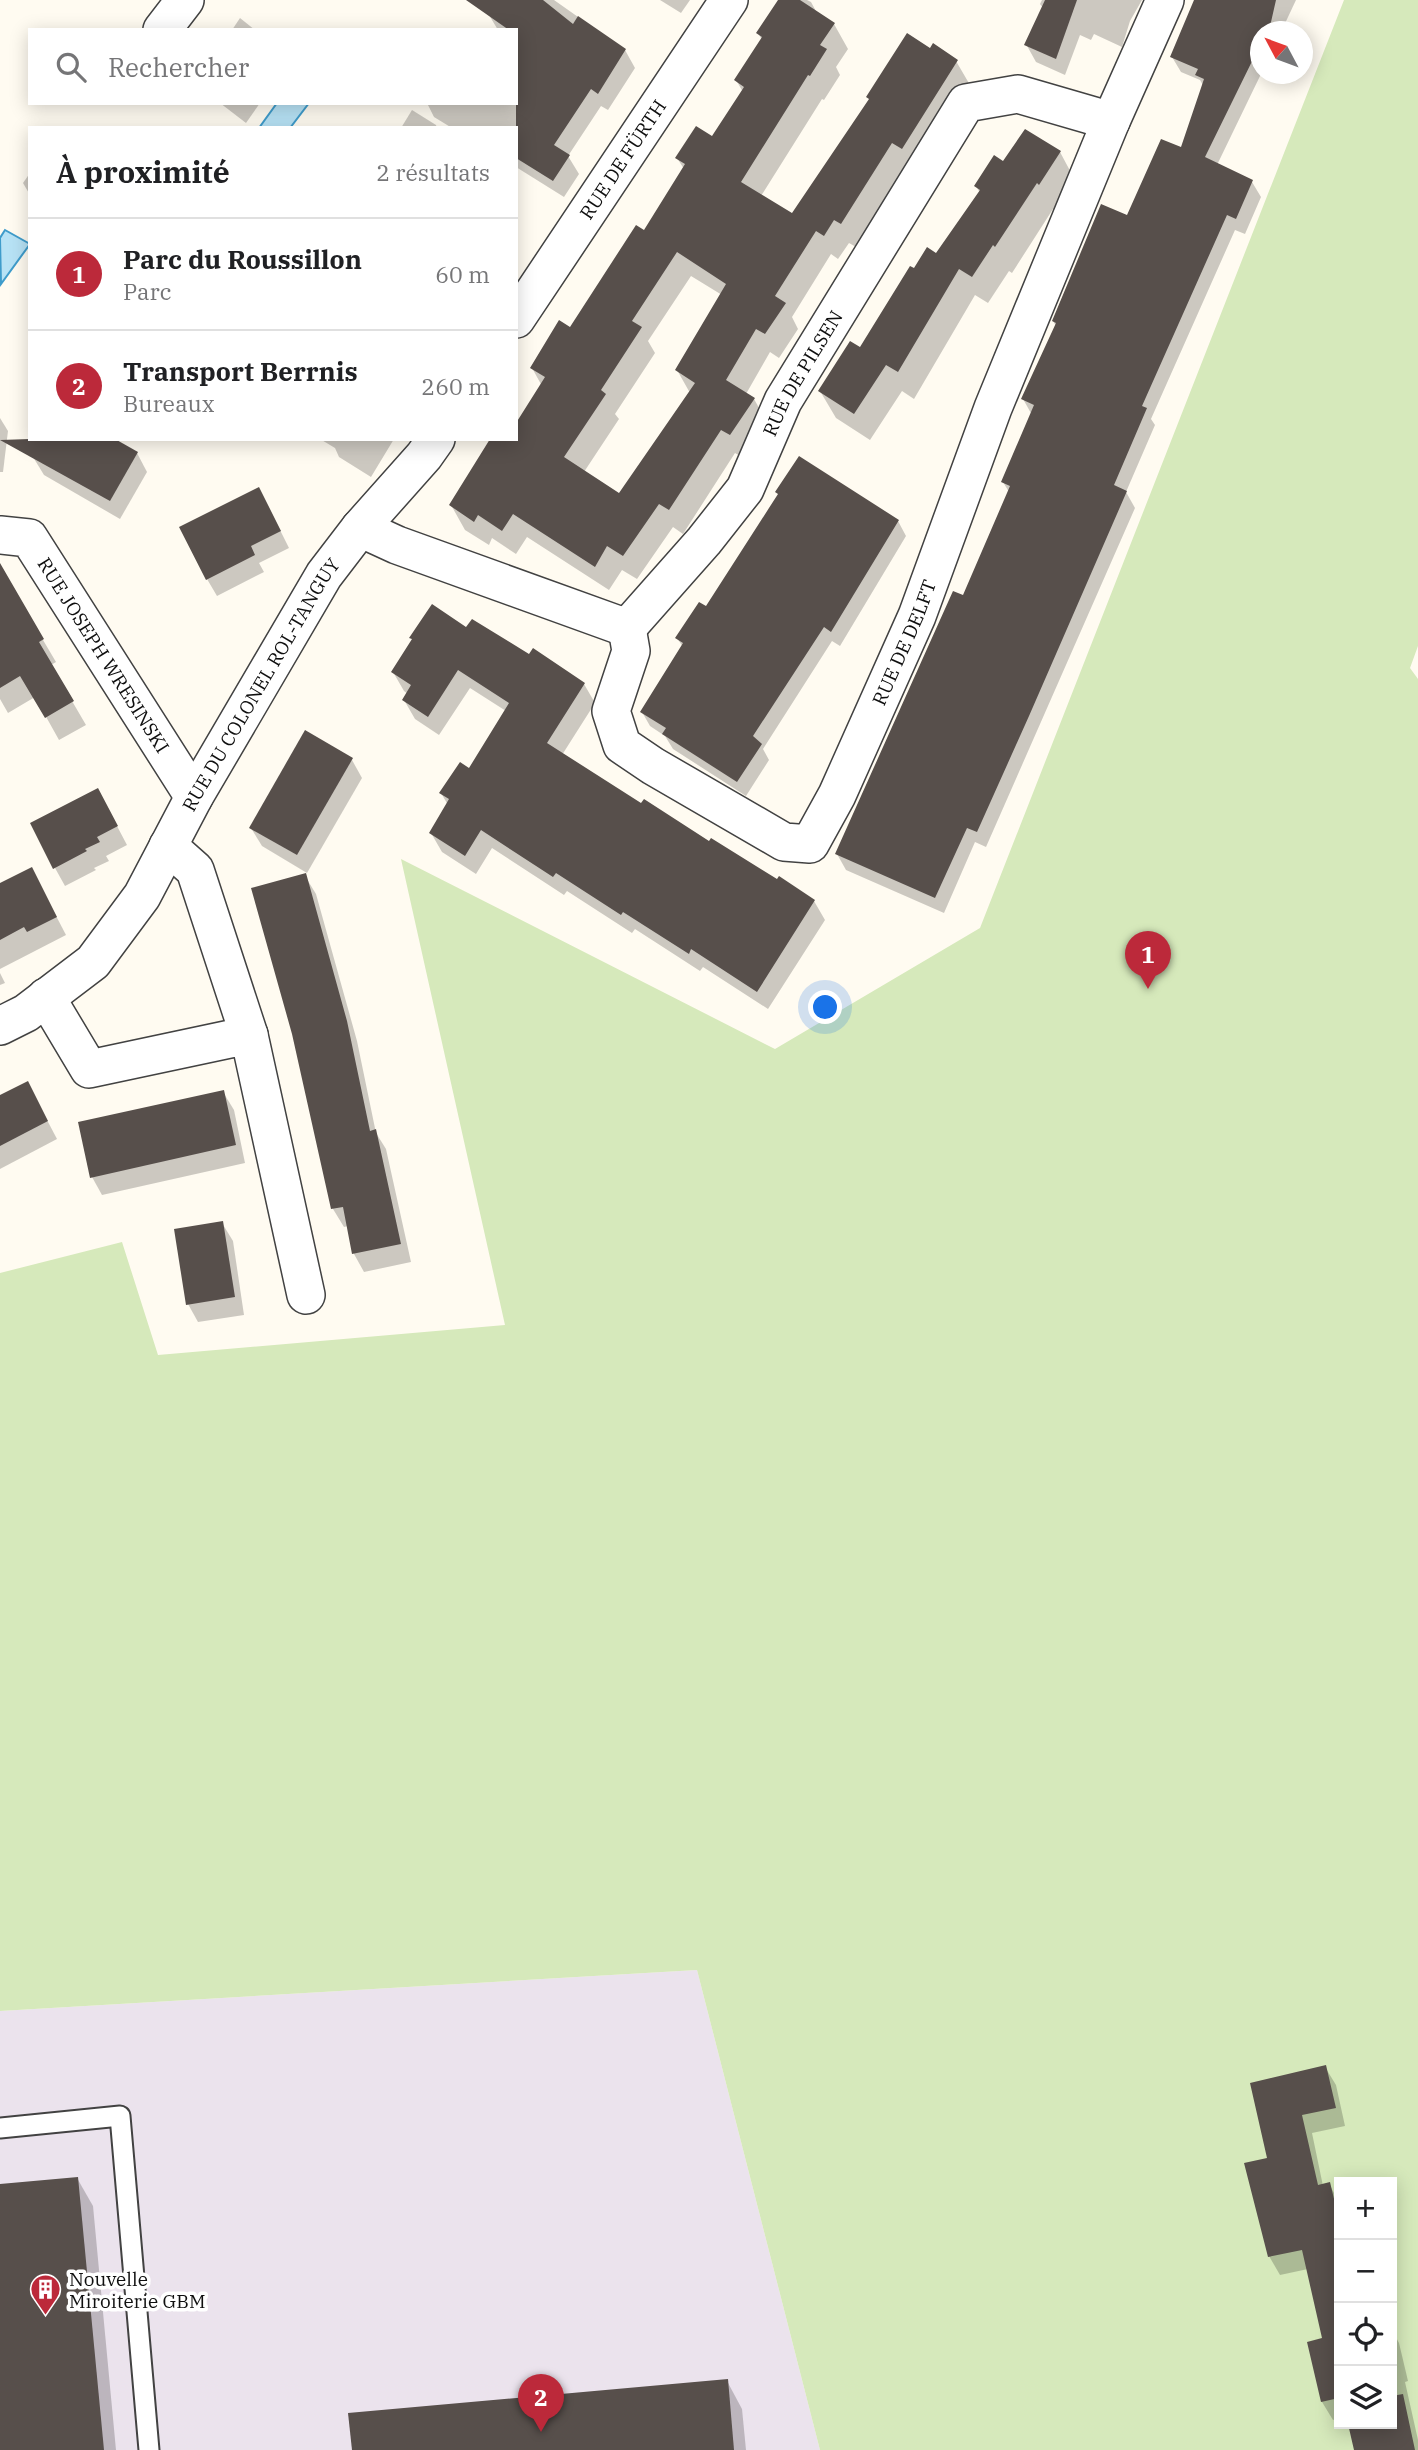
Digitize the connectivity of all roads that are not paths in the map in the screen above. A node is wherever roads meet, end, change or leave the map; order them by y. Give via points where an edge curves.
1 (185, 0) edge
2 (729, 0) edge
3 (1165, 0) edge
4 (164, 28) edge
5 (1111, 121) junction
6 (518, 316) edge
7 (435, 441) edge
8 (360, 528) junction
9 (0, 535) edge
10 (627, 628) junction
11 (194, 797) junction
12 (168, 846) junction
13 (46, 997) junction
14 (0, 1026) edge
15 (249, 1035) junction
16 (306, 1295) dead end
17 (0, 2128) edge
18 (149, 2450) edge

1 - 4 street
2 - 6 street, RUE DE FÜRTH
3 - 5 street
5 - 10 street, RUE DE PILSEN via 1018,94 966,103 783,401 746,489
5 - 10 street, RUE DE DELFT via 993,408 917,616 837,795 810,844 784,842 622,745 611,711 631,651
7 - 8 street
8 - 10 street
8 - 11 street, RUE DU COLONEL ROL-TANGUY via 324,575
9 - 11 street, RUE JOSEPH WRESINSKI via 29,538
11 - 12 street, RUE DU COLONEL ROL-TANGUY
12 - 13 street, RUE DU COLONEL ROL-TANGUY via 142,896 93,962
12 - 15 street via 195,870
13 - 14 street, RUE DU COLONEL ROL-TANGUY
13 - 15 street via 89,1069
15 - 16 street
17 - 18 lane via 120,2116

